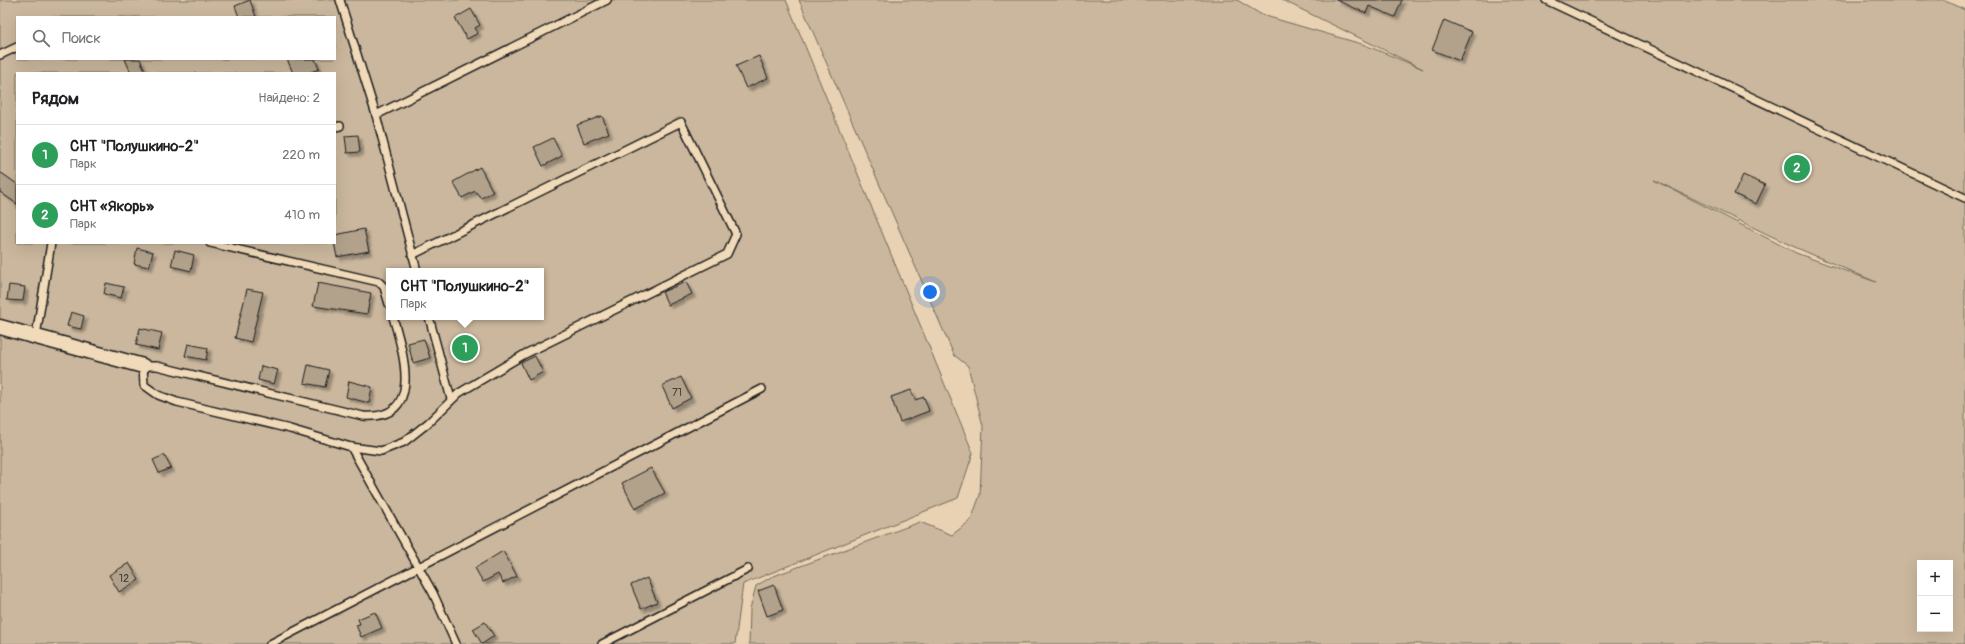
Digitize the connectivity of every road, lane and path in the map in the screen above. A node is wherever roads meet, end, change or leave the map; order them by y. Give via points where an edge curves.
1 (340, 0) edge
2 (607, 0) edge
3 (1546, 0) edge
4 (16, 47) edge
5 (0, 55) edge
6 (376, 115) junction
7 (1965, 198) edge
8 (51, 244) edge
9 (214, 244) edge
10 (412, 255) junction
11 (416, 268) edge
12 (386, 294) edge
13 (394, 320) edge
14 (430, 320) edge
15 (0, 326) edge
16 (36, 336) junction
17 (143, 366) junction
18 (762, 389) dead end
19 (451, 399) junction
20 (351, 447) junction
21 (418, 568) junction
22 (748, 569) dead end
23 (270, 644) edge
24 (456, 644) edge
25 (602, 644) edge

1 - 6 lane
2 - 6 lane
3 - 7 lane
4 - 5 lane
6 - 10 lane
8 - 16 lane
9 - 12 lane via 379,282
10 - 11 lane
10 - 19 lane via 681,122 736,234 727,254 564,334 476,382
13 - 17 lane via 405,367 404,390 393,410 376,417 157,366
14 - 19 lane
15 - 16 street
16 - 17 street
17 - 20 lane via 144,385 158,395
18 - 21 lane
19 - 20 lane via 428,423 404,442 381,451
20 - 21 lane
21 - 23 lane
21 - 24 lane via 433,593
22 - 25 lane

